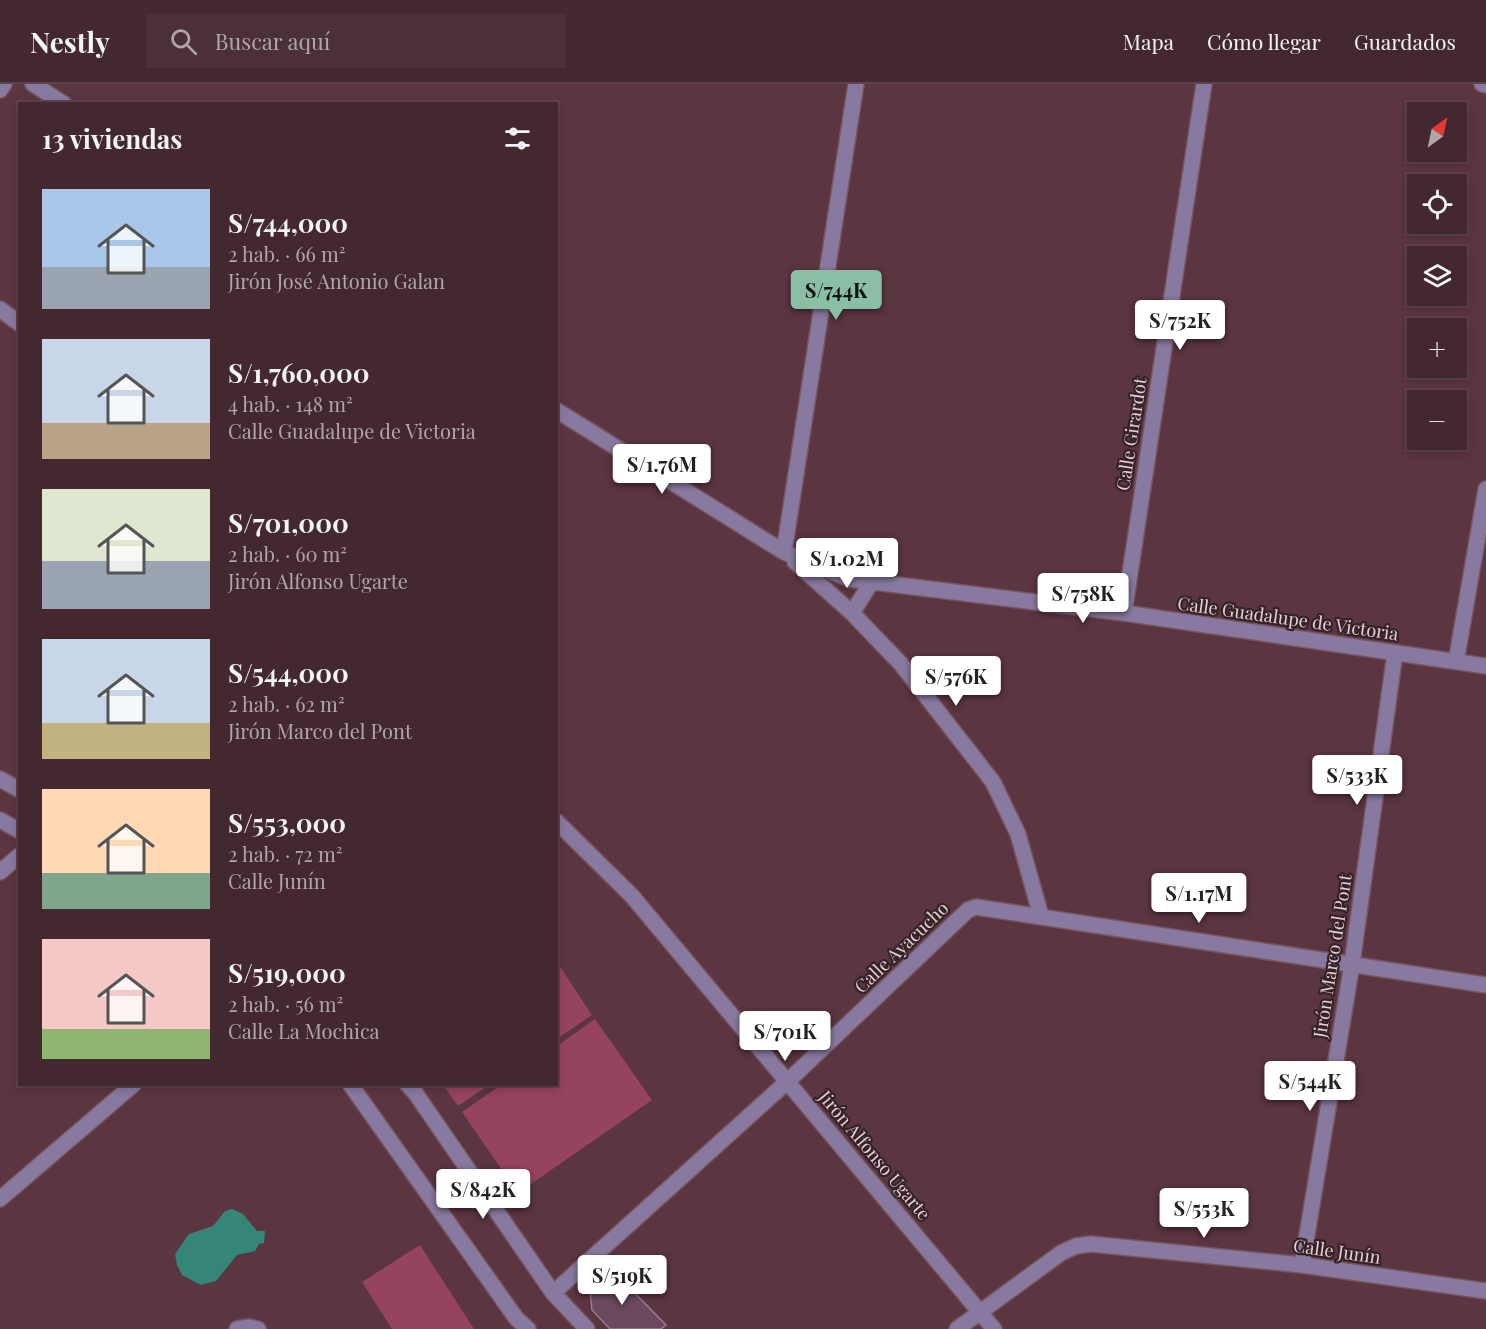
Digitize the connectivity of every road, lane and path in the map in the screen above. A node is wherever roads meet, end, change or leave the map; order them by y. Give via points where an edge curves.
1 (4, 84) edge
2 (33, 84) edge
3 (856, 84) edge
4 (1204, 84) edge
5 (0, 90) edge
6 (61, 102) edge
7 (0, 309) edge
8 (18, 322) edge
9 (558, 411) edge
10 (1486, 489) edge
11 (784, 552) junction
12 (871, 583) junction
13 (1124, 613) junction
14 (852, 614) junction
15 (1395, 653) junction
16 (1456, 662) junction
17 (1486, 666) edge
18 (0, 779) edge
19 (18, 789) edge
20 (0, 820) edge
21 (558, 823) edge
22 (18, 830) edge
23 (18, 857) edge
24 (0, 872) edge
25 (1041, 916) junction
26 (1352, 964) junction
27 (1486, 985) edge
28 (788, 1081) junction
29 (132, 1086) edge
30 (351, 1086) edge
31 (409, 1086) edge
32 (0, 1199) edge
33 (1302, 1265) junction
34 (1486, 1291) edge
35 (553, 1293) junction
36 (979, 1311) junction
37 (237, 1329) edge
38 (258, 1329) edge
39 (528, 1329) edge
40 (587, 1329) edge
41 (957, 1329) edge
42 (994, 1329) edge

1 - 5 street
2 - 6 street
3 - 11 street
4 - 13 street, Calle Girardot
7 - 8 street
9 - 11 street, Calle Guadalupe de Victoria
10 - 16 street
11 - 12 street, Calle Guadalupe de Victoria via 827,572
11 - 14 street
12 - 13 street, Calle Guadalupe de Victoria
12 - 14 street
13 - 15 street, Calle Guadalupe de Victoria
14 - 25 street via 901,664 993,782 1018,834
15 - 16 street, Calle Guadalupe de Victoria
15 - 26 street, Jirón Marco del Pont
16 - 17 street, Calle Guadalupe de Victoria
18 - 19 street
20 - 22 street
21 - 28 street, Jirón Alfonso Ugarte via 632,896
23 - 24 street
25 - 26 street, Calle Ayacucho
25 - 28 street, Calle Ayacucho via 982,907 968,910
26 - 27 street, Calle Ayacucho
26 - 33 street, Jirón Marco del Pont
28 - 35 street, Calle Ayacucho
28 - 36 street, Jirón Alfonso Ugarte
29 - 32 street
30 - 39 street via 516,1318
31 - 35 street
33 - 34 street, Calle Junín
33 - 36 street, Calle Junín via 1091,1244 1076,1246
35 - 40 street
36 - 41 street, Calle Junín
36 - 42 street, Jirón Alfonso Ugarte
37 - 38 street

